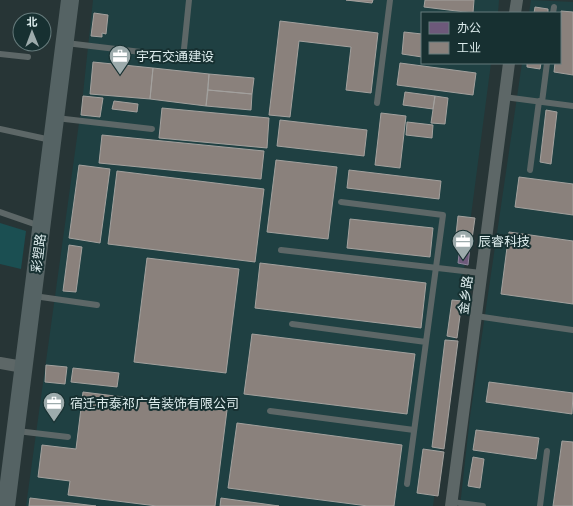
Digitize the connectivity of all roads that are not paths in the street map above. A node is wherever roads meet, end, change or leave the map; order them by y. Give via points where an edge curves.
1 (70, 0) edge
2 (189, 0) edge
3 (390, 0) edge
4 (517, 0) edge
5 (515, 12) edge
6 (64, 42) junction
7 (184, 49) dead end
8 (0, 54) edge
9 (166, 54) dead end
10 (28, 57) dead end
11 (509, 64) edge
12 (547, 64) edge
13 (504, 97) junction
14 (540, 102) junction
15 (377, 103) dead end
16 (573, 106) edge
17 (55, 118) junction
18 (0, 129) edge
19 (152, 129) dead end
20 (52, 140) junction
21 (530, 170) dead end
22 (341, 202) dead end
23 (0, 212) edge
24 (41, 227) junction
25 (281, 250) dead end
26 (436, 268) junction
27 (481, 273) junction
28 (32, 296) junction
29 (97, 305) dead end
30 (476, 316) junction
31 (292, 324) dead end
32 (573, 330) edge
33 (426, 342) junction
34 (0, 363) edge
35 (23, 367) junction
36 (270, 411) dead end
37 (15, 430) junction
38 (414, 430) junction
39 (68, 437) dead end
40 (548, 451) dead end
41 (4, 481) edge
42 (407, 484) dead end
43 (452, 504) edge
44 (6, 506) edge
45 (483, 506) edge
46 (540, 506) edge

1 - 6 street, 彩塑路
2 - 7 lane
3 - 15 lane
4 - 5 street
6 - 9 lane
6 - 17 street, 彩塑路
8 - 10 lane
11 - 13 street, 金乡路
12 - 14 lane
13 - 14 lane
13 - 27 street, 金乡路
14 - 16 lane
14 - 21 lane
17 - 19 lane
17 - 20 street, 彩塑路
18 - 20 lane
20 - 24 street, 彩塑路
22 - 26 lane via 443,215
23 - 24 lane
24 - 28 street, 彩塑路
25 - 26 lane
26 - 27 lane
26 - 33 lane
27 - 30 street, 金乡路
28 - 29 lane
28 - 35 street, 彩塑路
30 - 32 lane
30 - 43 street, 金乡路
31 - 33 lane
33 - 38 lane
34 - 35 street
35 - 37 street, 彩塑路
36 - 38 lane
37 - 39 lane
37 - 41 street, 彩塑路
38 - 42 lane
40 - 46 lane
41 - 44 street, 彩塑路
43 - 45 lane

